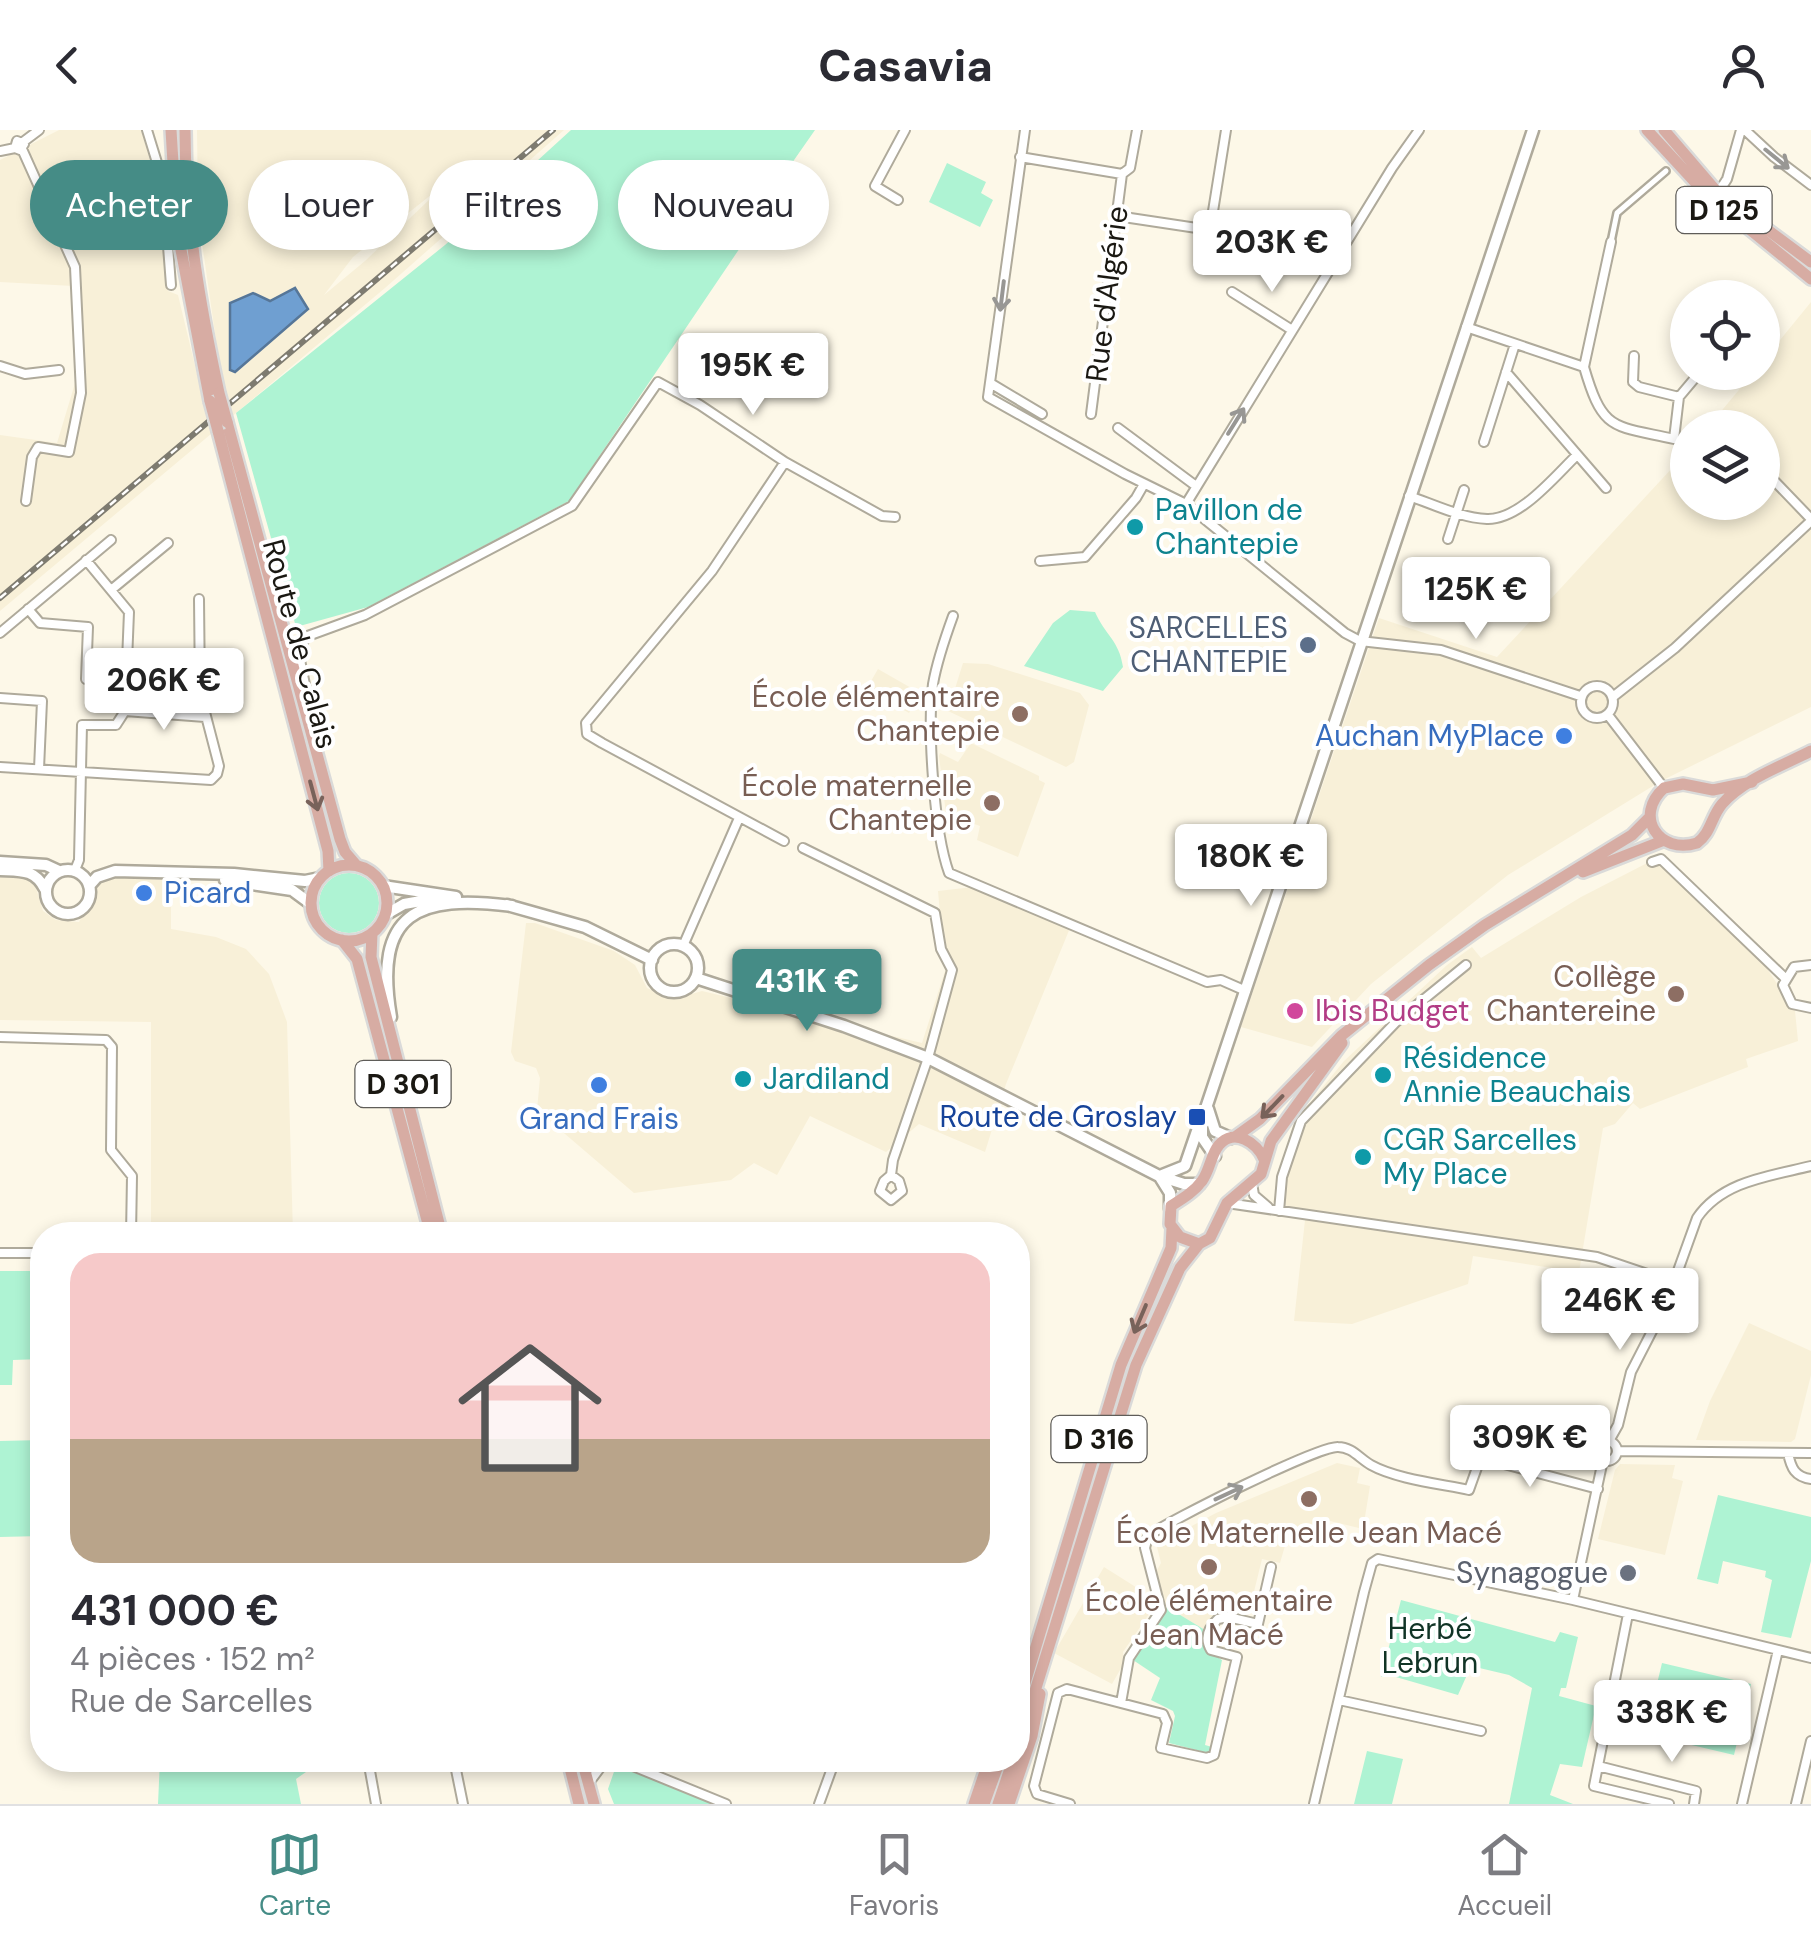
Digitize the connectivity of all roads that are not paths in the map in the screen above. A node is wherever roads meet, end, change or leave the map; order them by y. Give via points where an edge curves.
1 (39, 130) edge
2 (146, 130) edge
3 (172, 130) edge
4 (185, 130) edge
5 (905, 130) edge
6 (1025, 130) edge
7 (1136, 130) edge
8 (1226, 130) edge
9 (1418, 130) edge
10 (1533, 130) edge
11 (1646, 130) edge
12 (1664, 130) edge
13 (1743, 130) edge
14 (20, 146) junction
15 (0, 152) edge
16 (1020, 158) junction
17 (1666, 171) dead end
18 (1122, 174) junction
19 (1811, 185) edge
20 (1718, 193) junction
21 (898, 200) dead end
22 (1117, 216) junction
23 (1611, 242) joint
24 (1811, 262) edge
25 (1811, 279) edge
26 (170, 285) dead end
27 (1232, 292) dead end
28 (1466, 327) junction
29 (1292, 330) junction
30 (1515, 344) junction
31 (1634, 356) dead end
32 (0, 366) edge
33 (1584, 367) junction
34 (59, 370) dead end
35 (1506, 372) junction
36 (990, 383) junction
37 (1685, 390) edge
38 (215, 397) junction
39 (1679, 397) junction
40 (1042, 414) dead end
41 (1091, 414) dead end
42 (222, 426) junction
43 (1118, 428) dead end
44 (1484, 442) dead end
45 (1577, 455) junction
46 (785, 462) junction
47 (1144, 484) junction
48 (1196, 486) junction
49 (1780, 487) edge
50 (1606, 488) dead end
51 (1464, 490) dead end
52 (1409, 496) junction
53 (26, 501) dead end
54 (1186, 504) junction
55 (1457, 512) junction
56 (895, 518) dead end
57 (1811, 520) edge
58 (1448, 539) dead end
59 (111, 540) dead end
60 (168, 544) dead end
61 (86, 560) junction
62 (1040, 561) dead end
63 (111, 590) junction
64 (199, 598) dead end
65 (28, 609) junction
66 (954, 616) dead end
67 (0, 633) edge
68 (1360, 641) junction
69 (126, 682) junction
70 (1580, 696) junction
71 (1614, 696) junction
72 (0, 698) edge
73 (125, 711) junction
74 (1608, 715) junction
75 (205, 717) junction
76 (311, 733) junction
77 (1811, 751) edge
78 (0, 767) edge
79 (39, 768) junction
80 (82, 770) junction
81 (1752, 782) junction
82 (1698, 787) junction
83 (1664, 788) junction
84 (740, 818) junction
85 (1649, 818) junction
86 (1713, 818) junction
87 (1662, 840) junction
88 (784, 841) dead end
89 (802, 848) dead end
90 (0, 862) edge
91 (1652, 862) dead end
92 (357, 866) junction
93 (0, 870) edge
94 (58, 871) junction
95 (77, 872) junction
96 (170, 872) junction
97 (324, 875) junction
98 (1551, 885) junction
99 (89, 886) junction
100 (383, 886) junction
101 (45, 890) junction
102 (449, 897) junction
103 (311, 904) junction
104 (512, 906) junction
105 (385, 915) junction
106 (372, 933) junction
107 (342, 940) junction
108 (683, 946) junction
109 (652, 960) junction
110 (1811, 965) edge
111 (1466, 966) dead end
112 (696, 978) junction
113 (1785, 978) junction
114 (1246, 990) junction
115 (1811, 1008) edge
116 (1357, 1024) junction
117 (0, 1038) edge
118 (928, 1058) junction
119 (404, 1086) junction
120 (1208, 1108) junction
121 (1202, 1120) junction
122 (1233, 1137) junction
123 (1215, 1156) junction
124 (1264, 1159) junction
125 (1811, 1166) edge
126 (891, 1175) dead end
127 (1159, 1176) junction
128 (1252, 1182) junction
129 (1200, 1184) junction
130 (1227, 1202) junction
131 (1170, 1208) junction
132 (1275, 1210) junction
133 (131, 1222) edge
134 (427, 1222) edge
135 (439, 1222) edge
136 (1172, 1228) junction
137 (1199, 1244) junction
138 (0, 1252) edge
139 (30, 1253) edge
140 (1674, 1283) junction
141 (1610, 1441) junction
142 (1617, 1451) junction
143 (1788, 1453) junction
144 (1811, 1453) edge
145 (1603, 1460) junction
146 (1811, 1479) edge
147 (1598, 1489) junction
148 (1271, 1566) dead end
149 (1573, 1600) junction
150 (1628, 1614) junction
151 (1778, 1650) junction
152 (1040, 1654) junction
153 (1811, 1658) edge
154 (1030, 1671) edge
155 (1030, 1678) edge
156 (1030, 1696) edge
157 (1339, 1700) junction
158 (1121, 1703) junction
159 (1481, 1731) dead end
160 (1811, 1741) edge
161 (1030, 1742) edge
162 (1598, 1766) junction
163 (370, 1772) edge
164 (457, 1772) edge
165 (571, 1772) edge
166 (585, 1772) edge
167 (597, 1772) edge
168 (647, 1772) edge
169 (831, 1772) edge
170 (986, 1772) edge
171 (996, 1772) edge
172 (1009, 1772) edge
173 (1020, 1772) edge
174 (588, 1784) junction
175 (376, 1804) edge
176 (464, 1804) edge
177 (580, 1804) edge
178 (594, 1804) edge
179 (726, 1804) edge
180 (820, 1804) edge
181 (974, 1804) edge
182 (984, 1804) edge
183 (998, 1804) edge
184 (1009, 1804) edge
185 (1070, 1804) edge
186 (1314, 1804) edge
187 (1669, 1804) edge
188 (1694, 1804) edge
189 (1742, 1804) edge
190 (1796, 1804) edge

1 - 14 street
2 - 26 street via 163,182
3 - 38 main road via 177,228
4 - 38 main road via 191,243
5 - 21 street via 876,186
6 - 16 street
7 - 18 street, Rue d'Algérie via 1130,168
8 - 22 street via 1210,230
9 - 29 street
10 - 28 main road
11 - 25 main road, D 125 via 1706,194
12 - 20 main road, D 125
13 -> 19 street
13 - 20 street
14 - 15 street
14 - 53 street via 75,266 81,366 70,452 38,447
16 - 18 street
16 -> 36 street
17 - 23 street via 1617,213
18 - 22 street, Rue d'Algérie
20 - 24 main road, D 125
22 - 41 street, Rue d'Algérie
23 - 33 street
27 - 29 street
28 - 30 street
28 - 52 main road
48 -> 29 street
30 - 33 street
30 - 35 street
31 - 39 street via 1633,382
32 - 34 street via 25,374
33 - 39 street via 1600,412 1624,428 1674,439
35 - 44 street
35 - 45 street
36 - 40 street
36 - 47 street via 988,397
37 - 39 street
38 - 42 main road, bridge
42 - 76 main road, Route de Calais
42 -> 97 main road, Route de Calais via 328,851
43 - 48 street
45 - 50 street
45 - 55 street via 1504,516
46 - 56 street
46 - 76 street via 658,382 572,506 366,616 305,637 299,655
46 - 84 street via 712,571 586,722 587,734
47 - 54 street
47 - 62 street via 1085,557
48 - 54 street
49 - 57 street
51 - 55 street
52 - 55 street
52 - 68 main road
54 - 68 street
55 - 58 street
57 - 71 street
59 - 61 street
60 - 63 street
61 - 63 street
61 - 65 street
63 - 69 street via 129,612
64 - 75 street
65 - 67 street
65 - 69 street via 40,623 88,627 86,679
66 - 114 street via 932,696 935,780 950,873 1207,982
68 - 70 street via 1441,650
68 - 114 main road
69 - 73 street
70 - 71 street via 1591,687
70 - 74 street via 1586,712
71 - 74 street
72 - 79 street via 42,701
73 - 75 street
73 - 80 street via 116,725 82,725
74 - 83 street
75 - 80 street via 219,766 211,780
76 - 92 main road, Route de Calais via 340,840
77 - 81 main road
78 - 79 street
79 - 80 street
80 - 95 street
81 - 82 main road
81 - 86 main road
82 - 83 main road
82 - 86 main road via 1710,800
83 - 85 main road
84 - 88 street
84 - 108 street
85 - 87 main road
85 - 98 main road
86 - 87 main road via 1697,843
87 - 98 main road
89 - 118 street via 935,914 952,970
90 - 94 main road
91 - 113 street via 1662,860
92 - 97 main road
92 - 100 main road
93 - 101 main road via 31,872
94 - 95 main road
94 - 101 main road
95 - 96 main road via 108,866
95 - 99 main road
96 - 97 main road via 305,881
96 - 99 main road via 106,872
96 - 103 main road via 286,889
97 - 103 main road
98 - 116 main road via 1458,943
99 - 101 main road via 86,904 72,914 51,906
100 - 102 main road
100 - 105 main road
102 - 104 main road
102 - 105 main road via 404,904
103 - 107 main road via 322,929
104 - 109 main road via 585,927
104 - 119 main road via 440,904 412,914 396,932 387,992
105 - 106 main road
106 - 107 main road
106 - 119 main road, D 301 via 371,957
107 - 134 main road, D 301 via 356,958
108 - 109 main road via 668,945
108 - 112 main road via 695,956
109 - 112 main road via 654,980 663,989 678,992
110 - 113 street
111 - 132 street via 1396,1022 1304,1116
112 - 118 main road
113 - 115 street via 1787,999
114 - 120 main road
116 -> 122 main road
116 - 124 main road
117 - 133 street via 106,1040 112,1047 111,1150 132,1176
118 - 126 street
118 - 127 main road
119 - 135 main road, D 301
120 - 121 main road
120 - 122 main road via 1216,1130
121 - 123 main road via 1202,1137
121 - 127 main road via 1182,1170
122 - 123 main road
122 - 124 main road via 1254,1144
123 - 129 main road
124 - 128 main road via 1262,1174
125 - 140 street via 1717,1195 1697,1218
127 - 129 main road
127 - 131 main road
128 - 130 main road
128 - 132 street via 1258,1200
129 - 131 main road
130 - 132 street
130 - 137 main road via 1212,1235
131 - 136 main road
132 - 140 street via 1597,1257
136 - 137 main road
136 -> 152 main road, D 316 via 1122,1365
137 - 152 main road, D 316 via 1180,1268 1136,1364
138 - 139 street
140 - 141 street via 1631,1372
141 - 142 street
141 - 145 street via 1598,1447
142 - 143 street
142 - 145 street
143 - 144 street
143 - 146 street via 1792,1468
145 - 147 street
147 - 149 street
158 -> 147 street via 1129,1658 1161,1610 1144,1548 1148,1536 1300,1461 1342,1447 1383,1470 1469,1490 1479,1462 1486,1460
148 - 158 street via 1258,1624 1228,1617 1208,1632 1211,1650 1237,1656 1214,1756 1161,1748 1167,1718
149 - 150 street
149 - 157 street via 1386,1558 1372,1563
150 - 151 street
150 - 162 street
151 - 153 street
151 - 189 street
152 - 154 main road
152 - 155 main road, D 316
152 - 156 main road, D 316
152 - 161 main road
157 - 159 street
157 - 186 street
158 - 185 street via 1066,1689 1058,1693 1034,1786 1036,1794
160 - 190 street
162 - 187 street via 1594,1786
162 - 188 street via 1696,1791
163 - 175 street
164 - 176 street
165 - 177 main road
166 - 174 main road
167 - 174 street
168 - 179 street
169 - 180 street
170 - 181 main road
171 - 182 main road
172 - 183 main road
173 - 184 main road
174 - 178 main road

